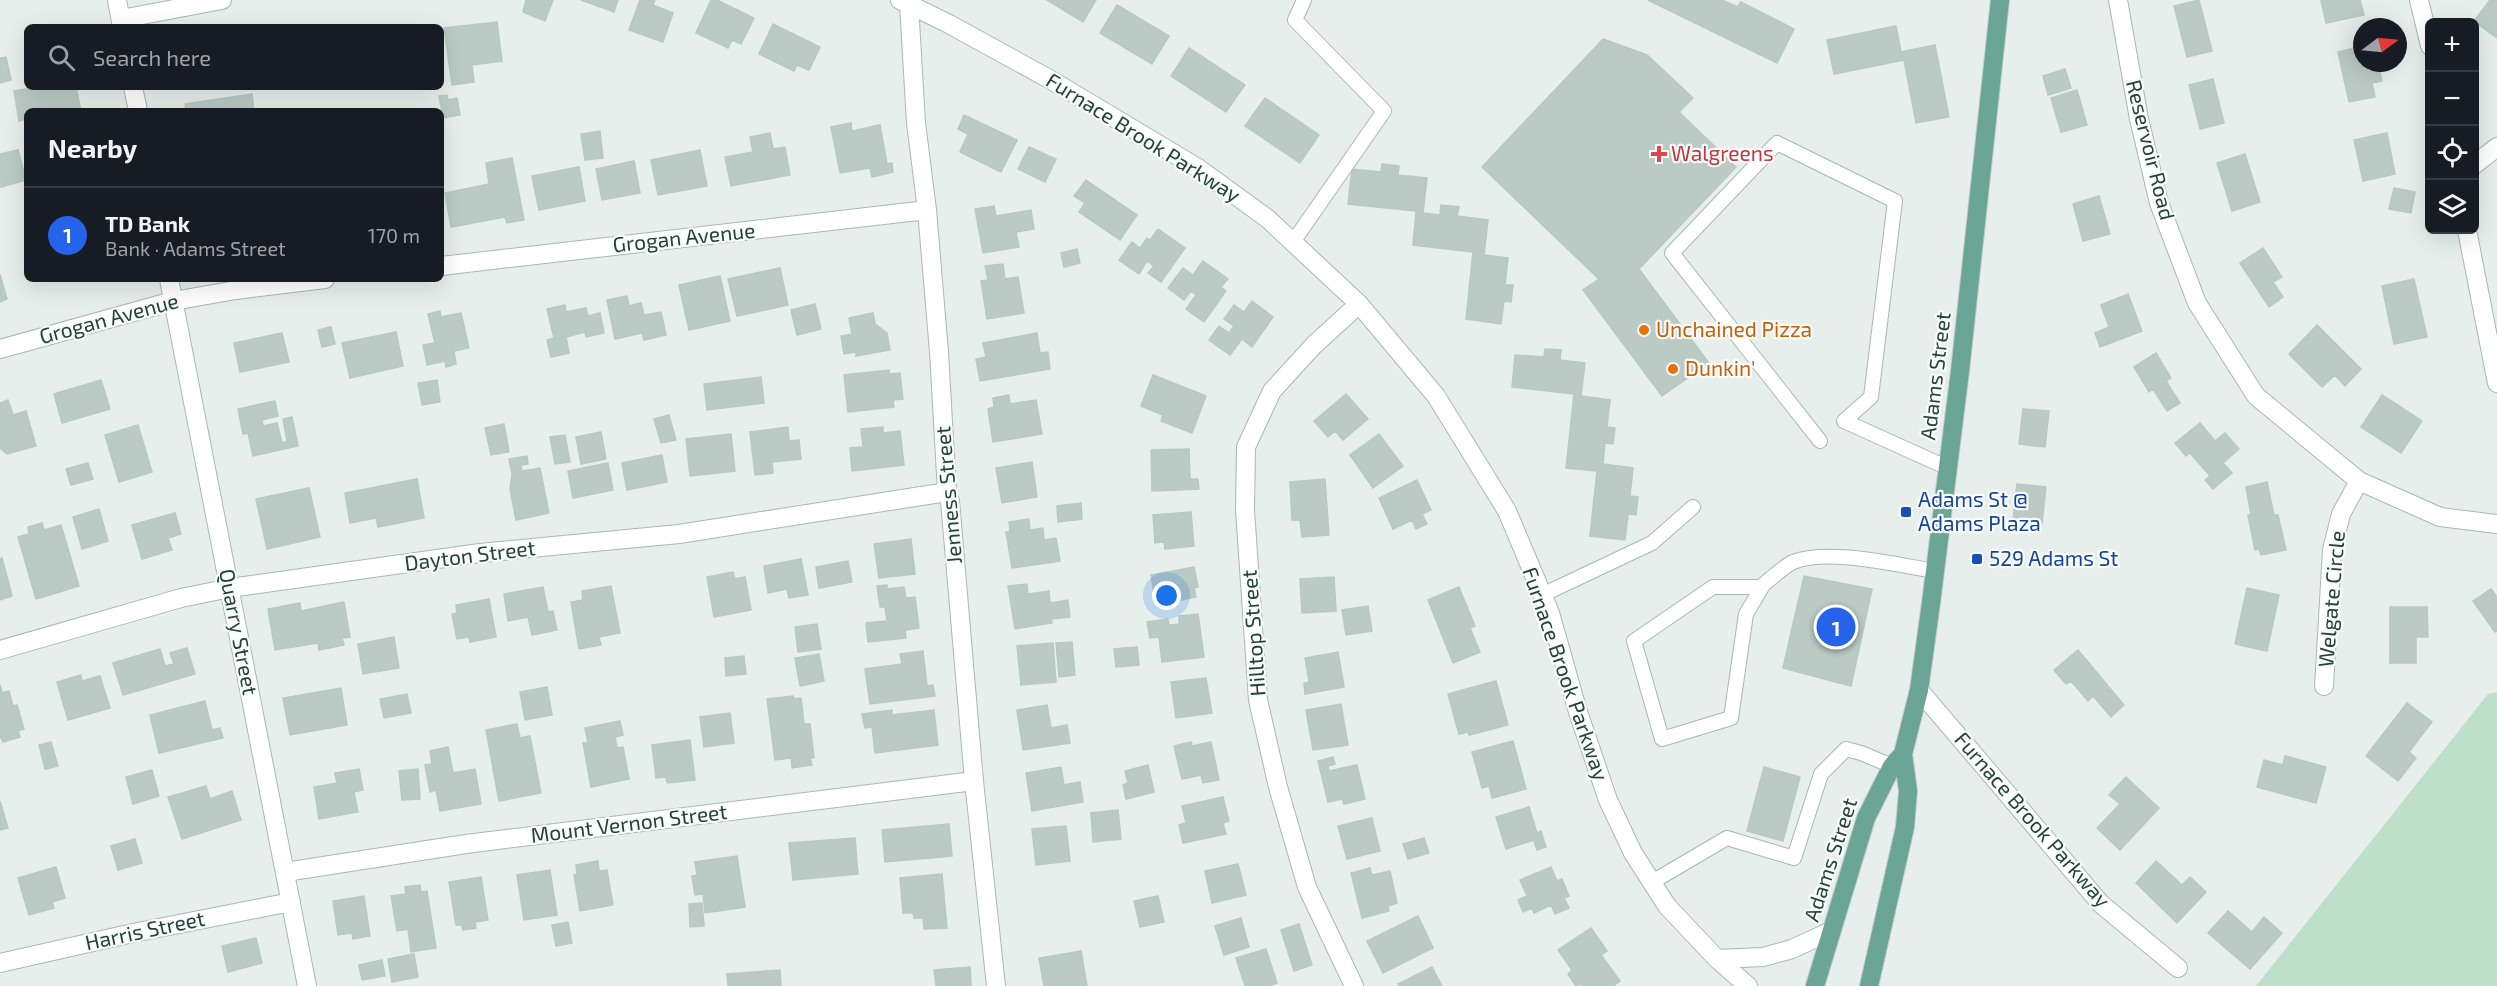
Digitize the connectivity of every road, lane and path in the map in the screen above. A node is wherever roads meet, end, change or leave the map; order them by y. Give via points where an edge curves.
1 (117, 0) edge
2 (222, 0) edge
3 (1304, 0) edge
4 (2000, 0) edge
5 (2118, 0) edge
6 (2419, 0) edge
7 (905, 2) edge
8 (122, 23) edge
9 (2425, 25) edge
10 (134, 90) edge
11 (137, 108) edge
12 (2497, 147) edge
13 (2479, 162) edge
14 (927, 210) junction
15 (2468, 234) edge
16 (1293, 242) junction
17 (444, 266) edge
18 (170, 282) edge
19 (301, 282) edge
20 (173, 301) junction
21 (1359, 304) junction
22 (0, 349) edge
23 (2497, 383) edge
24 (1820, 441) dead end
25 (1948, 468) junction
26 (2360, 481) junction
27 (947, 492) junction
28 (1693, 507) dead end
29 (2497, 524) edge
30 (1935, 571) junction
31 (1762, 587) junction
32 (230, 588) junction
33 (1542, 596) junction
34 (0, 650) edge
35 (2324, 686) dead end
36 (1919, 690) junction
37 (1897, 760) junction
38 (974, 781) junction
39 (285, 872) junction
40 (1652, 882) junction
41 (291, 902) junction
42 (1832, 931) junction
43 (1717, 960) junction
44 (0, 963) edge
45 (2178, 968) dead end
46 (307, 986) edge
47 (996, 986) edge
48 (1354, 986) edge
49 (1748, 986) edge
50 (1815, 986) edge
51 (1869, 986) edge

1 - 8 street
2 - 8 street
3 - 16 lane via 1295,20 1384,111
4 - 25 main road, Adams Street
5 - 26 street, Reservoir Road via 2159,203 2197,303 2256,396
6 - 9 street
7 - 14 street, Jenness Street
7 - 16 street, Furnace Brook Parkway via 1051,80 1198,168
10 - 11 street
12 - 13 street
14 - 17 street, Grogan Avenue
14 - 27 street, Jenness Street
15 - 23 street
16 - 21 street, Furnace Brook Parkway
18 - 20 street, Quarry Street
19 - 20 street, Grogan Avenue
20 - 22 street, Grogan Avenue
20 - 32 street, Quarry Street
21 - 33 street, Furnace Brook Parkway via 1436,396 1507,511
21 - 48 street, Hilltop Street via 1272,391 1246,447 1258,700 1307,886
24 - 25 lane via 1672,254 1777,143 1895,201 1871,397 1844,421
25 - 30 main road, Adams Street
26 - 29 street, Reservoir Road via 2440,517
26 - 35 street, Welgate Circle via 2341,514 2332,550
27 - 32 street, Dayton Street via 680,534 480,553
27 - 38 street, Jenness Street
28 - 33 lane via 1652,543
30 - 31 lane via 1818,556 1792,562
30 - 36 main road, Adams Street
31 - 31 lane via 1746,614 1731,718 1662,739 1634,641 1713,587
32 - 34 street, Dayton Street via 181,598
32 - 39 street, Quarry Street
33 - 40 street, Furnace Brook Parkway via 1608,800 1633,853
36 - 37 main road, Adams Street
36 - 45 street, Furnace Brook Parkway via 2101,904
37 - 40 lane via 1846,749 1821,774 1794,858 1727,838
37 - 42 main road, Adams Street via 1866,818
37 - 51 main road, Adams Street via 1908,791 1905,827
38 - 39 street, Mount Vernon Street via 466,844
38 - 47 street, Jenness Street
39 - 41 street, Quarry Street
40 - 43 street, Furnace Brook Parkway via 1667,906
41 - 44 street, Harris Street
41 - 46 street, Quarry Street
42 - 43 street via 1762,957
42 - 50 main road, Adams Street
43 - 49 street, Furnace Brook Parkway

